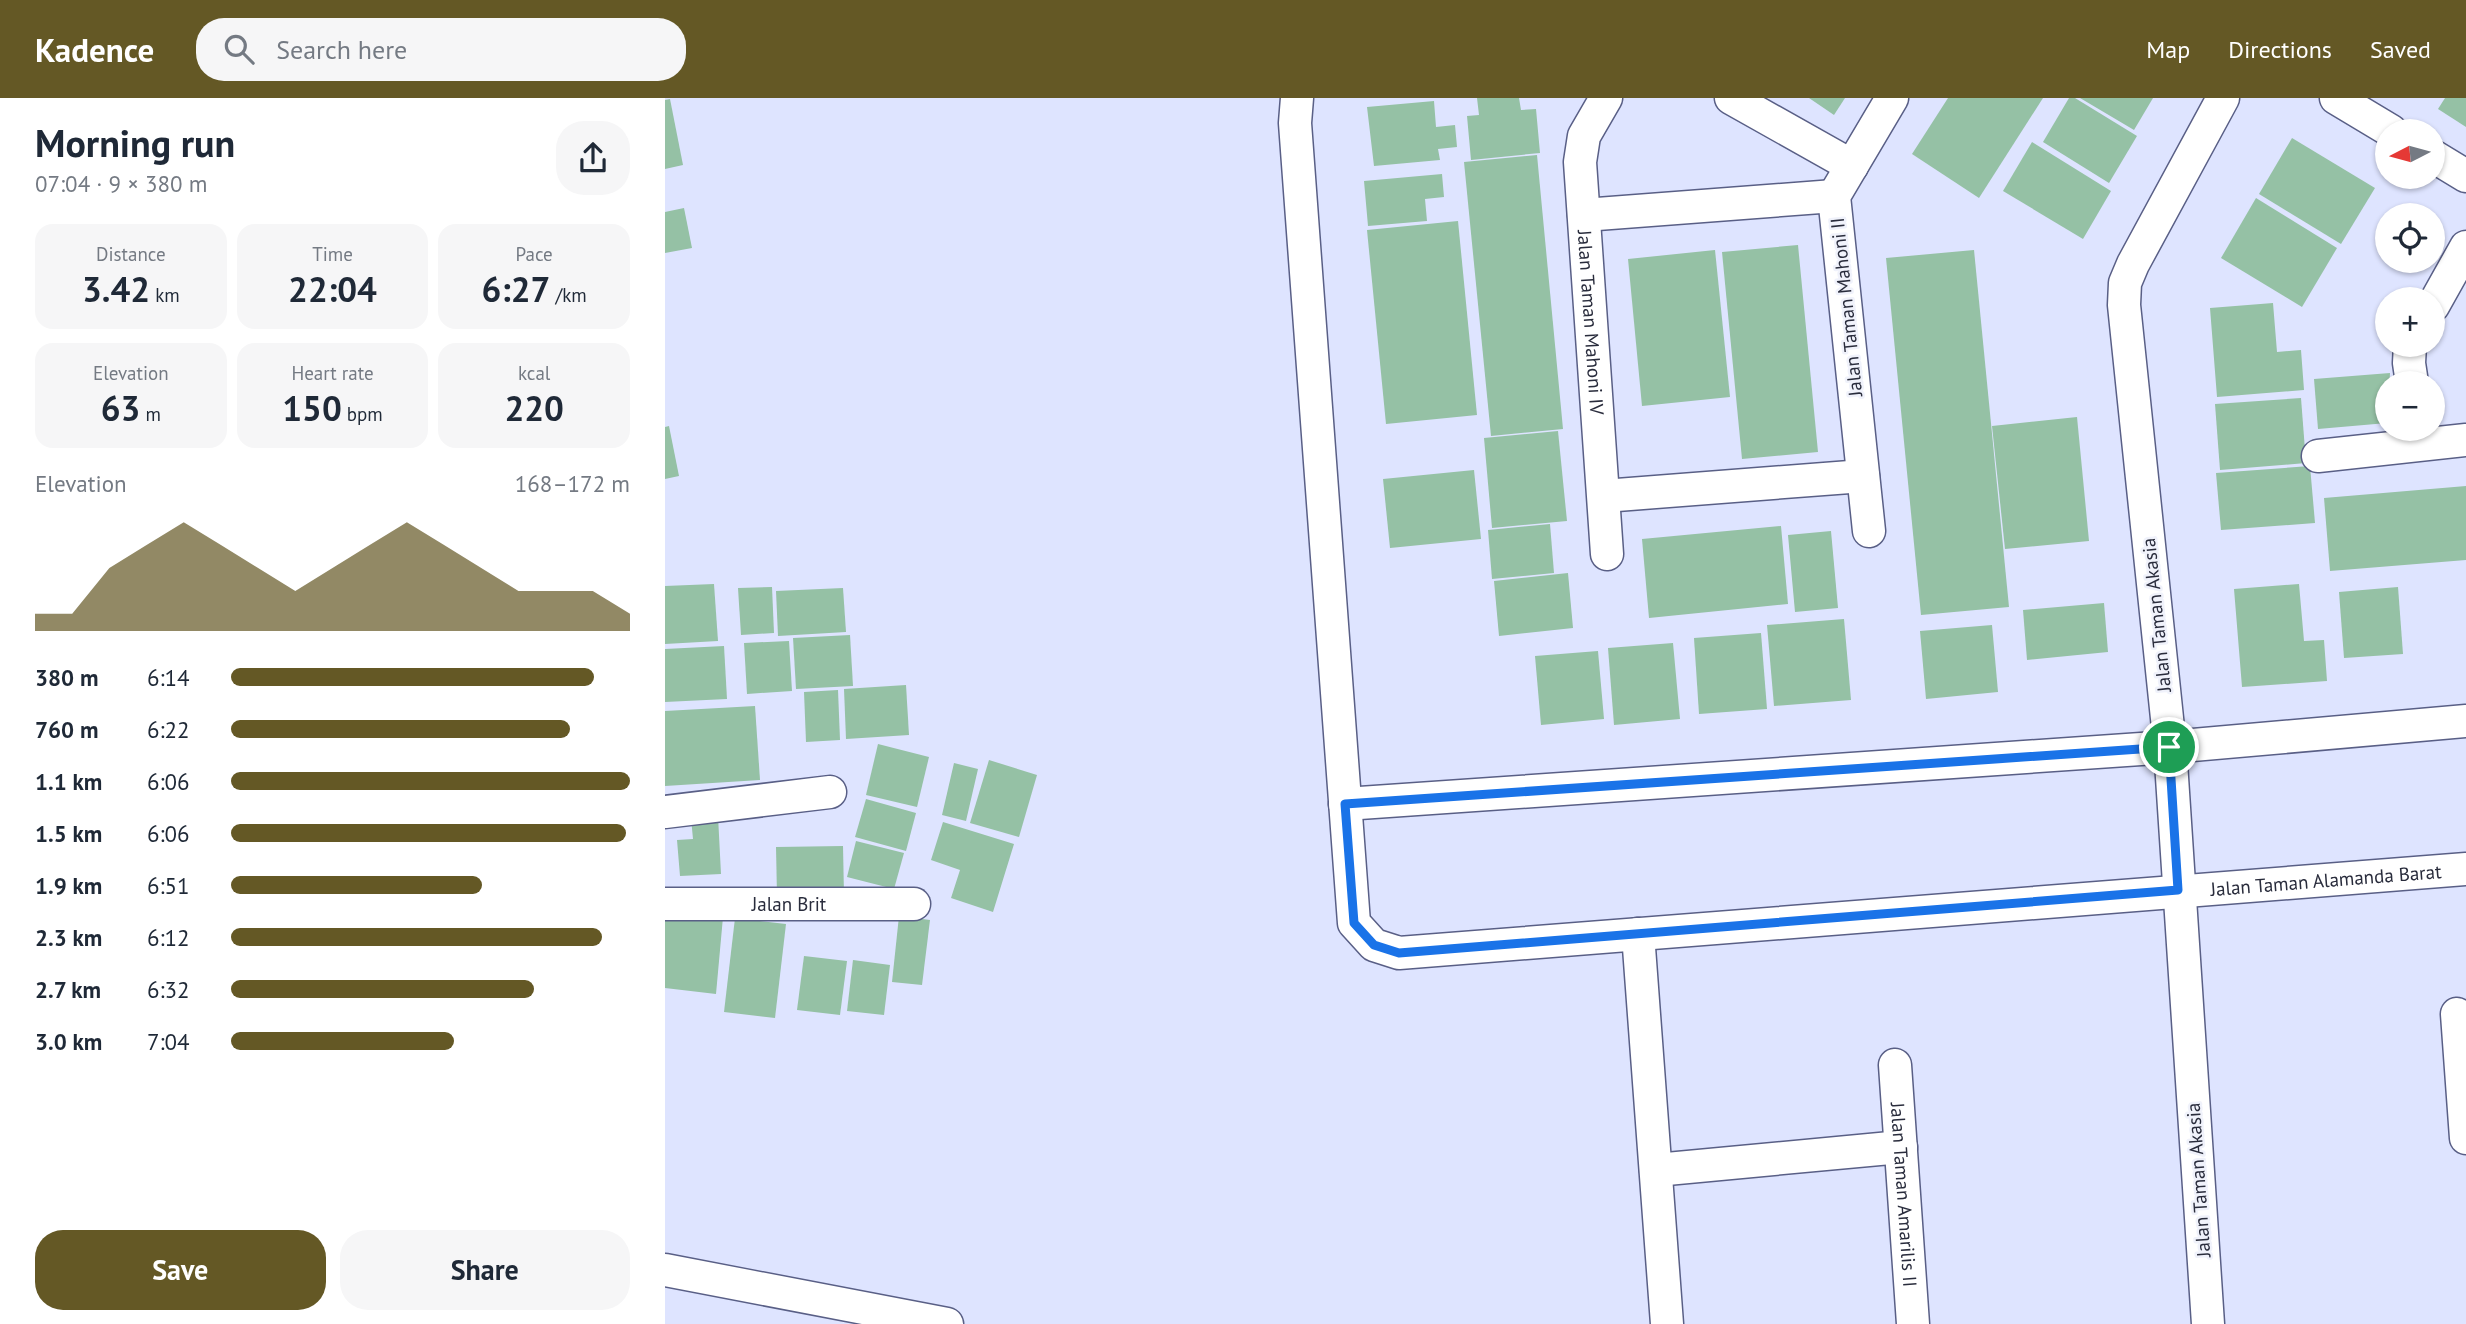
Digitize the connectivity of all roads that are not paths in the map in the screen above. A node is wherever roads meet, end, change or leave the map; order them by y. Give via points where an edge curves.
1 (1297, 98) edge
2 (1606, 98) edge
3 (1731, 98) edge
4 (1892, 98) edge
5 (2223, 98) edge
6 (2336, 98) edge
7 (2375, 121) edge
8 (2445, 163) edge
9 (1852, 166) junction
10 (2466, 176) edge
11 (1834, 197) junction
12 (1584, 215) junction
13 (2466, 247) edge
14 (2444, 287) edge
15 (2445, 439) edge
16 (2466, 440) edge
17 (2399, 441) edge
18 (2318, 456) dead end
19 (1863, 476) junction
20 (1604, 496) junction
21 (1869, 531) dead end
22 (1607, 554) dead end
23 (2466, 721) edge
24 (2169, 747) junction
25 (831, 792) dead end
26 (1345, 804) junction
27 (665, 812) edge
28 (2466, 869) edge
29 (2178, 890) junction
30 (665, 904) edge
31 (914, 904) dead end
32 (1638, 934) junction
33 (2457, 1014) dead end
34 (1895, 1065) dead end
35 (2465, 1122) edge
36 (1901, 1147) junction
37 (1656, 1170) junction
38 (665, 1270) edge
39 (947, 1324) edge
40 (1667, 1324) edge
41 (1913, 1324) edge
42 (2208, 1324) edge

1 - 26 street, Jalan Taman Alamanda Barat via 1295,123
2 - 12 street, Jalan Taman Mahoni IV via 1581,149
3 - 9 street
4 - 9 street, Jalan Taman Mahoni II
5 - 24 street, Jalan Taman Akasia via 2125,283
6 - 7 street
8 - 10 street
9 - 11 street, Jalan Taman Mahoni II
11 - 12 street
11 - 19 street, Jalan Taman Mahoni II
12 - 20 street, Jalan Taman Mahoni IV
13 - 14 street
15 - 16 street
17 - 18 street
19 - 20 street
19 - 21 street, Jalan Taman Mahoni II
20 - 22 street, Jalan Taman Mahoni IV
23 - 24 street
24 - 26 street
24 - 29 street, Jalan Taman Akasia
25 - 27 street
26 - 32 street, Jalan Taman Alamanda Barat via 1354,923 1374,945 1399,953
28 - 29 street, Jalan Taman Alamanda Barat
29 - 32 street, Jalan Taman Alamanda Barat
29 - 42 street, Jalan Taman Akasia
30 - 31 street, Jalan Brit
32 - 37 street
33 - 35 street
34 - 36 street, Jalan Taman Amarilis II
36 - 37 street
36 - 41 street, Jalan Taman Amarilis II
37 - 40 street
38 - 39 street

